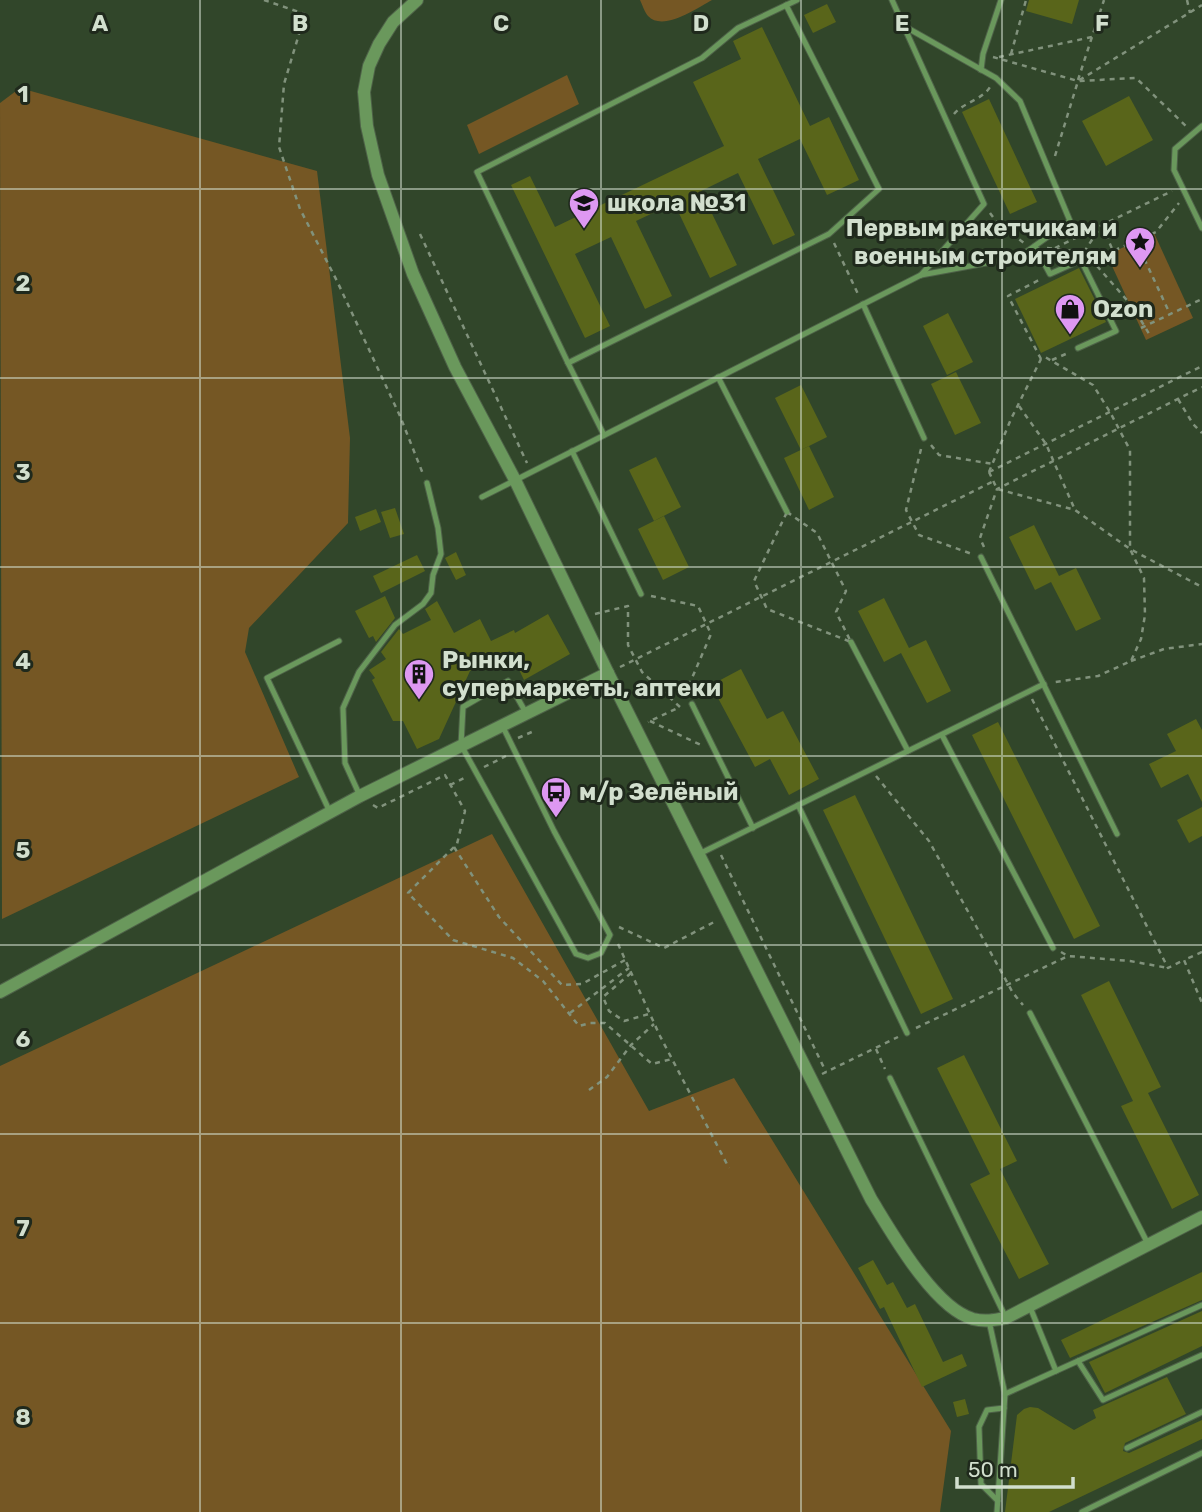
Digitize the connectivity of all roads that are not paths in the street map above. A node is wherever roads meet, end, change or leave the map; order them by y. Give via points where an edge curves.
1 (417, 0) edge
2 (797, 0) edge
3 (892, 0) edge
4 (1001, 0) edge
5 (786, 5) junction
6 (904, 26) junction
7 (981, 70) junction
8 (1202, 126) edge
9 (1202, 228) edge
10 (1035, 246) junction
11 (921, 275) junction
12 (863, 304) junction
13 (1078, 348) road end
14 (568, 363) junction
15 (718, 377) junction
16 (604, 435) junction
17 (924, 438) road end
18 (572, 451) junction
19 (515, 480) junction
20 (427, 483) road end
21 (482, 497) dead end
22 (787, 512) road end
23 (981, 557) road end
24 (641, 594) road end
25 (339, 642) dead end
26 (851, 642) road end
27 (608, 673) junction
28 (1044, 684) junction
29 (692, 704) road end
30 (526, 713) junction
31 (502, 725) junction
32 (942, 734) junction
33 (461, 745) junction
34 (908, 751) junction
35 (360, 796) junction
36 (798, 805) junction
37 (330, 812) junction
38 (753, 828) junction
39 (1118, 834) dead end
40 (699, 854) junction
41 (1053, 948) road end
42 (0, 992) edge
43 (1030, 1013) road end
44 (907, 1033) road end
45 (890, 1078) road end
46 (1202, 1217) edge
47 (1148, 1244) junction
48 (1029, 1304) junction
49 (1202, 1305) edge
50 (1006, 1318) junction
51 (989, 1321) junction
52 (1202, 1355) edge
53 (1078, 1361) junction
54 (1056, 1371) junction
55 (1005, 1394) junction
56 (1004, 1408) junction
57 (1202, 1412) edge
58 (1127, 1448) dead end
59 (1202, 1453) edge
60 (998, 1501) junction
61 (997, 1512) edge
62 (1084, 1512) edge

1 - 19 street via 393,22 369,66 364,92 367,126 378,176 413,274
2 - 5 lane
3 - 6 lane
4 - 7 lane
5 - 14 lane via 738,28 702,58 477,172
5 - 14 lane via 879,189 830,234
6 - 7 lane
6 - 11 lane via 984,204
7 - 10 lane via 1020,101 1070,221
8 - 9 lane via 1175,149 1174,170
10 - 11 lane via 1019,257
10 - 13 lane via 1050,274 1081,260 1116,331
11 - 12 lane
12 - 15 lane
12 - 17 lane
14 - 16 lane
15 - 16 lane
15 - 22 lane
16 - 18 lane
18 - 19 lane
18 - 24 lane
19 - 21 lane
19 - 27 street
20 - 35 lane via 440,554 430,593 395,625 366,662 342,708 345,764
23 - 28 lane
25 - 37 lane via 267,678
26 - 34 lane
27 - 30 street
27 - 40 street
28 - 32 lane
28 - 39 lane
29 - 38 lane
30 - 31 street
30 - 33 lane via 508,681 463,707
31 - 33 street
31 - 33 lane via 610,935 601,953 588,958 576,954
32 - 34 lane
32 - 41 lane
33 - 35 street
34 - 36 lane
35 - 37 street
36 - 38 lane
36 - 44 lane
37 - 42 street
38 - 40 lane
40 - 51 street via 871,1199 916,1269 949,1306
43 - 47 lane
45 - 50 lane
46 - 47 street
47 - 48 street
48 - 50 street
48 - 54 lane
49 - 53 lane
50 - 51 street
51 - 55 lane
52 - 53 lane via 1103,1400
53 - 54 lane
54 - 55 lane
55 - 56 lane
56 - 60 lane
56 - 60 lane via 987,1410 979,1427 981,1484
57 - 58 lane
59 - 62 lane
60 - 61 lane

